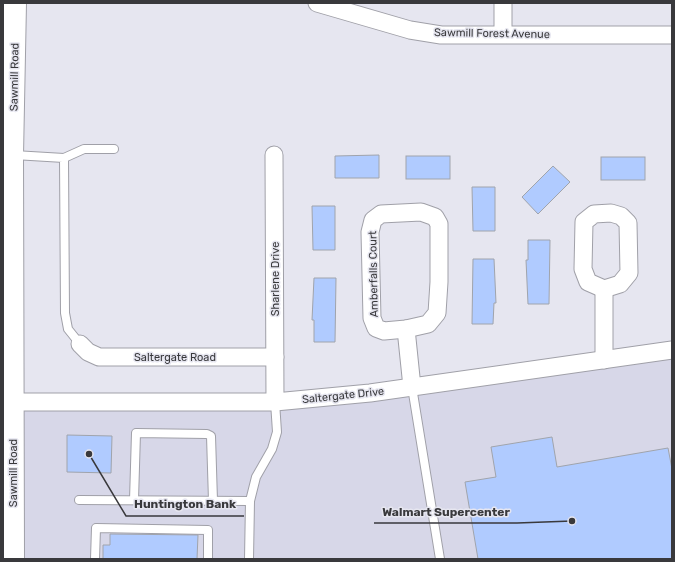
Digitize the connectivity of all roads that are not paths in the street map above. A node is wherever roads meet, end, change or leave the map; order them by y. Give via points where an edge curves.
1 (15, 3) edge
2 (317, 3) edge
3 (503, 3) edge
4 (503, 34) junction
5 (672, 35) edge
6 (114, 149) dead end
7 (12, 155) junction
8 (274, 155) dead end
9 (64, 158) junction
10 (604, 289) dead end
11 (406, 329) junction
12 (80, 344) joint
13 (672, 350) edge
14 (275, 357) junction
15 (604, 360) junction
16 (412, 387) junction
17 (12, 402) junction
18 (275, 402) junction
19 (79, 500) dead end
20 (134, 500) junction
21 (213, 501) junction
22 (250, 501) junction
23 (13, 559) edge
24 (95, 559) edge
25 (208, 559) edge
26 (249, 559) edge
27 (440, 559) edge

1 - 7 main road, Sawmill Road
2 - 4 street, Sawmill Forest Avenue via 410,30 441,35
3 - 4 street
4 - 5 street, Sawmill Forest Avenue
6 - 9 lane via 84,149
7 - 9 lane
7 - 17 main road, Sawmill Road
8 - 14 street, Sharlene Drive
9 - 12 lane via 65,313 68,329
10 - 15 street
11 - 11 street, Amberfalls Court via 428,324 437,313 439,224 434,216 422,212 381,214 373,220 370,232 372,318 376,328 384,331
11 - 16 street
12 - 14 street, Saltergate Road via 88,352 99,356
13 - 15 street, Saltergate Drive
14 - 18 street, Sharlene Drive
15 - 16 street, Saltergate Drive
16 - 18 street, Saltergate Drive
16 - 27 lane
17 - 18 street, Saltergate Drive
17 - 23 main road, Sawmill Road
18 - 22 lane via 277,432 272,449 256,477
19 - 20 lane
20 - 21 lane
20 - 21 lane via 136,433 211,436
21 - 22 lane
22 - 26 lane
24 - 25 lane via 96,528 208,530

